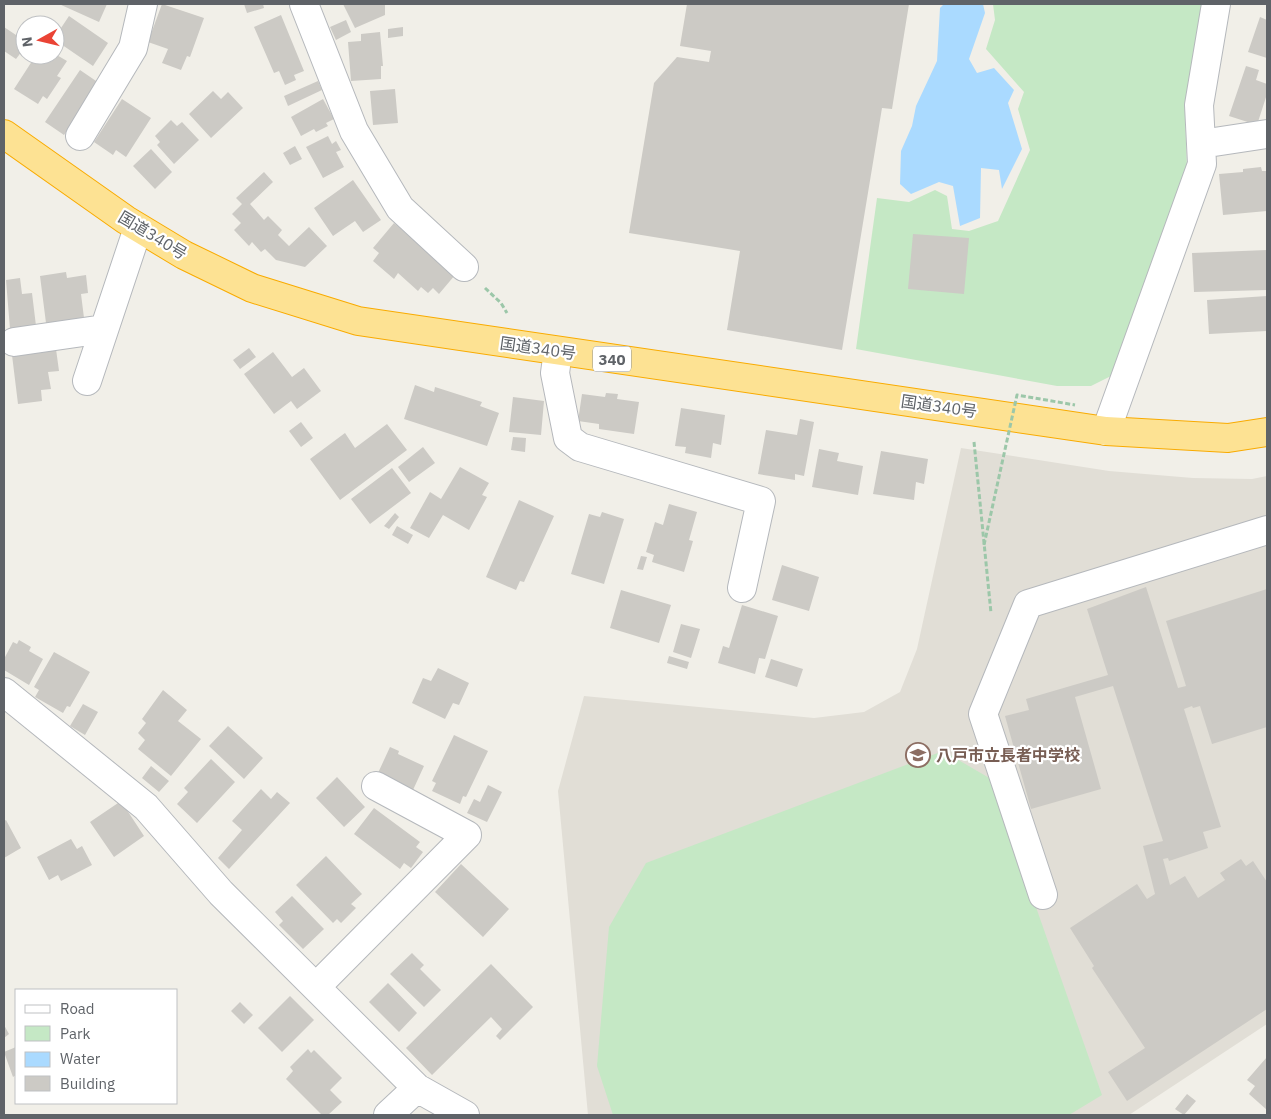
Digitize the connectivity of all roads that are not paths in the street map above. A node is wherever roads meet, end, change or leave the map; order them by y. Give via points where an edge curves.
1 (143, 4) edge
2 (304, 4) edge
3 (1216, 4) edge
4 (4, 134) edge
5 (1267, 134) edge
6 (80, 136) dead end
7 (1201, 144) junction
8 (138, 228) junction
9 (464, 267) road end
10 (104, 329) junction
11 (14, 342) dead end
12 (558, 351) junction
13 (87, 380) dead end
14 (1106, 431) junction
15 (1267, 432) edge
16 (1267, 530) edge
17 (742, 588) dead end
18 (4, 692) edge
19 (376, 786) dead end
20 (1043, 895) dead end
21 (316, 987) junction
22 (417, 1088) junction
23 (388, 1115) edge
24 (465, 1115) edge

1 - 6 street via 133,48
2 - 9 street via 354,131 400,208
3 - 7 street via 1199,105
4 - 8 highway, 国道340号 / 340
5 - 7 street
7 - 14 street via 1202,164
8 - 10 street
8 - 12 highway, 国道340号 / 340 via 252,288 358,322
10 - 11 street
10 - 13 street
12 - 14 highway, 国道340号 / 340
12 - 17 street via 555,372 568,438 580,447 761,501
14 - 15 highway, 国道340号 / 340 via 1228,438
16 - 20 street via 1028,604 983,714
18 - 21 street via 146,807 221,893
19 - 21 street via 467,835
21 - 22 street
22 - 23 street
22 - 24 street

